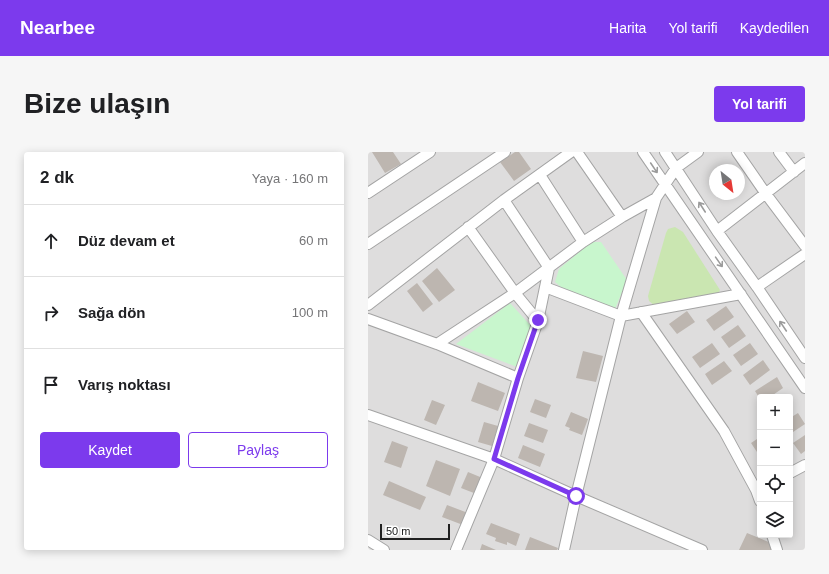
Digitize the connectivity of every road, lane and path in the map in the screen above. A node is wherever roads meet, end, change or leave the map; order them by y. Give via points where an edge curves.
1 (430, 152) edge
2 (505, 152) edge
3 (571, 152) edge
4 (577, 152) edge
5 (643, 152) edge
6 (665, 152) edge
7 (698, 152) edge
8 (737, 152) edge
9 (779, 152) edge
10 (417, 156) edge
11 (676, 168) junction
12 (801, 168) edge
13 (540, 175) junction
14 (665, 184) junction
15 (368, 193) edge
16 (766, 194) junction
17 (656, 198) junction
18 (504, 200) junction
19 (622, 217) junction
20 (468, 227) junction
21 (717, 231) junction
22 (583, 242) junction
23 (368, 244) edge
24 (805, 246) edge
25 (805, 254) edge
26 (549, 268) junction
27 (545, 287) junction
28 (757, 287) junction
29 (515, 293) junction
30 (742, 294) junction
31 (368, 305) edge
32 (641, 312) junction
33 (621, 316) junction
34 (368, 320) edge
35 (538, 320) junction
36 (437, 344) junction
37 (802, 346) edge
38 (805, 358) edge
39 (518, 378) junction
40 (805, 388) edge
41 (368, 415) edge
42 (494, 459) junction
43 (805, 465) edge
44 (793, 471) edge
45 (757, 487) edge
46 (576, 496) junction
47 (773, 538) edge
48 (368, 540) edge
49 (384, 550) edge
50 (456, 550) edge
51 (564, 550) edge
52 (702, 550) edge
53 (777, 550) edge

1 - 10 street
2 - 23 street
3 - 13 street
4 - 19 street
5 -> 14 street
6 - 11 street
7 - 11 street
8 - 16 street
9 - 12 street
10 - 15 street
11 - 14 street
21 -> 11 street
12 - 16 street
13 - 18 street
13 - 22 street
14 - 17 street
14 -> 30 street
16 - 21 street
16 - 24 street
17 - 19 street
17 - 33 street
18 - 20 street
18 - 26 street
19 - 22 street
20 - 29 street
20 - 31 street
21 - 28 street
22 - 26 street
25 - 28 street
26 - 27 street
26 - 29 street
27 - 33 street
27 - 35 street
37 -> 28 street
29 - 35 street
29 - 36 street
30 - 32 street
30 - 40 street
32 - 33 street
32 - 45 street via 724,432
33 - 46 street
34 - 36 street
35 - 39 street
36 - 39 street
37 - 38 street
39 - 42 street
41 - 42 street
42 - 46 street
42 - 50 street
43 - 44 street
46 - 51 street
46 - 52 street
47 - 53 street
48 - 49 street

